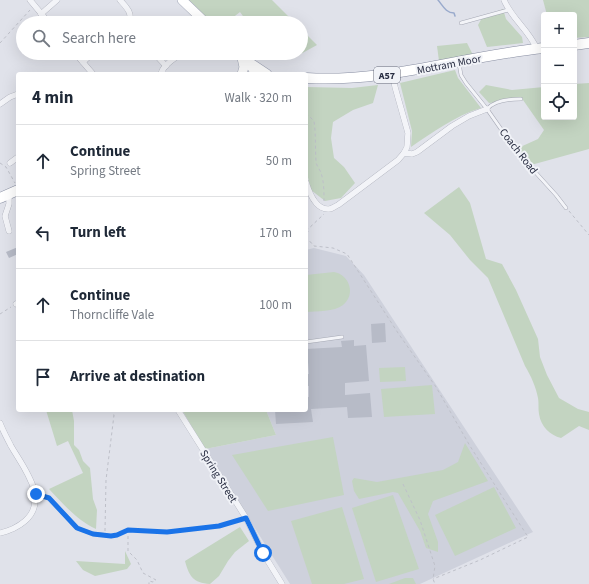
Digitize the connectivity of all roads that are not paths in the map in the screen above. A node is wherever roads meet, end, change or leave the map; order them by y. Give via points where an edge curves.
1 (30, 0) edge
2 (57, 0) edge
3 (120, 0) edge
4 (182, 0) edge
5 (504, 0) edge
6 (508, 10) junction
7 (41, 14) joint
8 (131, 16) edge
9 (199, 16) edge
10 (461, 23) dead end
11 (589, 43) edge
12 (577, 45) edge
13 (540, 48) edge
14 (84, 60) edge
15 (160, 60) edge
16 (173, 60) edge
17 (243, 60) edge
18 (244, 60) edge
19 (247, 60) edge
20 (458, 61) junction
21 (82, 62) joint
22 (166, 66) junction
23 (91, 72) edge
24 (162, 72) edge
25 (243, 72) edge
26 (254, 72) edge
27 (264, 72) edge
28 (393, 74) junction
29 (308, 78) edge
30 (16, 94) edge
31 (521, 99) dead end
32 (0, 104) edge
33 (487, 109) junction
34 (404, 153) junction
35 (16, 158) edge
36 (10, 163) dead end
37 (308, 187) edge
38 (10, 191) edge
39 (566, 208) road end
40 (3, 217) edge
41 (9, 231) dead end
42 (342, 337) dead end
43 (308, 342) edge
44 (179, 412) edge
45 (0, 423) edge
46 (36, 494) junction
47 (0, 533) edge
48 (104, 535) dead end
49 (282, 584) edge

1 - 7 street
2 - 7 street
3 - 8 street
4 - 9 main road
5 - 6 street
6 - 10 lane
6 - 13 street
11 - 12 highway
13 - 20 highway, Mottram Moor / A57
14 - 21 street
15 - 22 street
16 - 22 street
17 - 25 main road
18 - 26 main road
19 - 27 main road
20 - 28 highway, Mottram Moor / A57
20 - 33 lane, Coach Road via 461,75
21 - 23 street
22 - 24 street
28 - 29 highway, Mottram Moor / A57 via 346,79
28 - 34 street via 408,133
30 - 32 street
31 - 33 lane via 508,100 491,105
33 - 34 street via 452,126 417,152
33 - 39 lane, Coach Road via 517,152
34 - 37 street via 338,205 328,209 317,205
35 - 36 street
38 - 40 street via 9,204
40 - 41 street
42 - 43 lane
44 - 49 street, Spring Street via 246,518
45 - 46 street via 32,481
46 - 47 street via 32,512 26,520 18,527
46 - 48 lane via 49,498 77,528

